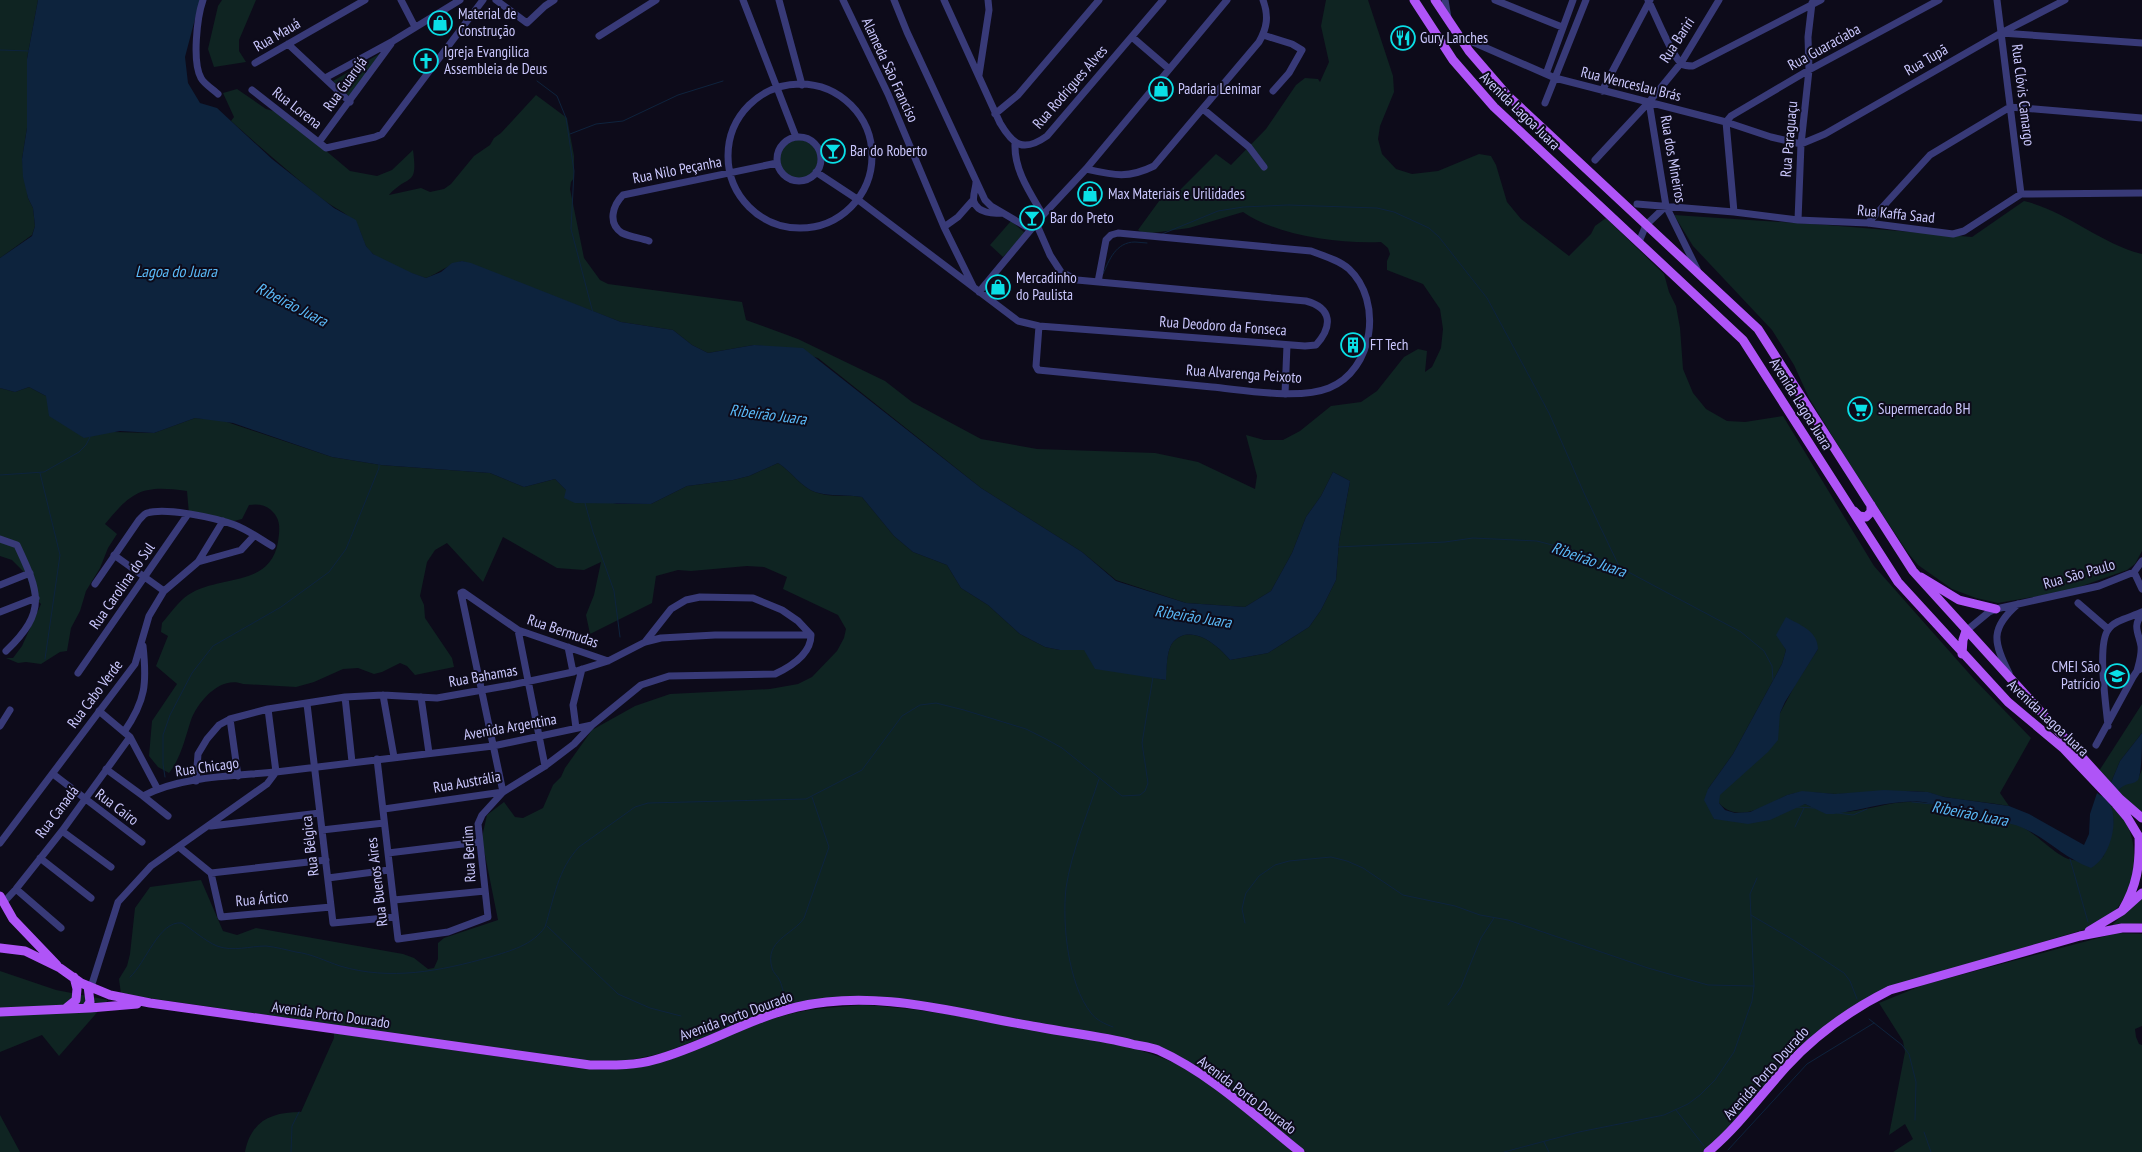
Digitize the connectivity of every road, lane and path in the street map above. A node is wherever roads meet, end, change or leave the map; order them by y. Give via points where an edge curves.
1 (203, 0) edge
2 (346, 0) edge
3 (365, 0) edge
4 (401, 0) edge
5 (460, 0) edge
6 (483, 0) edge
7 (496, 0) edge
8 (554, 0) edge
9 (656, 0) edge
10 (744, 0) edge
11 (779, 0) edge
12 (843, 0) edge
13 (894, 0) edge
14 (944, 0) edge
15 (988, 0) edge
16 (1098, 0) edge
17 (1163, 0) edge
18 (1227, 0) edge
19 (1263, 0) edge
20 (1414, 0) edge
21 (1435, 0) edge
22 (1446, 0) edge
23 (1496, 0) edge
24 (1573, 0) edge
25 (1586, 0) edge
26 (1649, 0) edge
27 (1719, 0) edge
28 (1821, 0) edge
29 (1939, 0) edge
30 (1997, 0) edge
31 (2064, 0) edge
32 (1812, 3) edge
33 (351, 8) junction
34 (1448, 21) junction
35 (415, 27) junction
36 (1562, 27) junction
37 (2001, 33) junction
38 (1263, 35) junction
39 (599, 36) dead end
40 (1459, 36) junction
41 (1132, 37) junction
42 (393, 41) junction
43 (2142, 43) edge
44 (288, 44) junction
45 (254, 63) dead end
46 (1681, 63) junction
47 (1168, 68) junction
48 (1809, 70) junction
49 (1546, 74) junction
50 (979, 75) junction
51 (325, 78) junction
52 (1555, 78) junction
53 (802, 85) junction
54 (777, 89) junction
55 (252, 90) dead end
56 (1273, 91) dead end
57 (1602, 91) junction
58 (218, 94) dead end
59 (350, 102) junction
60 (1649, 102) junction
61 (1545, 103) dead end
62 (2010, 107) junction
63 (1203, 109) junction
64 (996, 114) junction
65 (2142, 118) edge
66 (1726, 122) junction
67 (796, 137) junction
68 (319, 142) junction
69 (1015, 144) junction
70 (1801, 144) junction
71 (1595, 160) dead end
72 (777, 163) junction
73 (1264, 167) dead end
74 (1086, 169) junction
75 (816, 172) junction
76 (730, 173) junction
77 (976, 182) junction
78 (2142, 193) edge
79 (2021, 194) junction
80 (858, 199) junction
81 (973, 200) junction
82 (1637, 204) dead end
83 (1666, 206) junction
84 (1734, 212) junction
85 (1002, 213) junction
86 (1043, 214) junction
87 (1798, 220) junction
88 (1868, 223) junction
89 (1646, 225) junction
90 (1033, 226) junction
91 (944, 227) junction
92 (649, 241) dead end
93 (1639, 242) junction
94 (1699, 274) junction
95 (1098, 282) junction
96 (977, 290) junction
97 (1039, 326) junction
98 (1287, 345) junction
99 (1285, 394) junction
100 (1839, 491) junction
101 (1871, 505) junction
102 (188, 514) junction
103 (223, 522) junction
104 (254, 536) junction
105 (0, 539) edge
106 (272, 546) dead end
107 (114, 555) junction
108 (2142, 561) edge
109 (198, 562) junction
110 (1913, 572) junction
111 (2134, 572) junction
112 (30, 573) junction
113 (145, 578) junction
114 (95, 584) dead end
115 (0, 585) edge
116 (2142, 590) edge
117 (164, 591) junction
118 (36, 598) junction
119 (2078, 603) dead end
120 (2018, 604) junction
121 (1996, 608) junction
122 (0, 612) edge
123 (2142, 614) edge
124 (2121, 621) junction
125 (2136, 628) junction
126 (2108, 629) junction
127 (518, 630) junction
128 (1966, 631) junction
129 (810, 635) junction
130 (645, 642) junction
131 (142, 643) junction
132 (568, 647) junction
133 (2142, 648) edge
134 (6, 651) dead end
135 (1962, 654) junction
136 (608, 661) junction
137 (582, 669) junction
138 (2139, 670) edge
139 (573, 672) junction
140 (78, 673) dead end
141 (2011, 677) junction
142 (528, 682) junction
143 (482, 690) junction
144 (383, 695) junction
145 (345, 697) junction
146 (421, 697) junction
147 (2106, 701) junction
148 (307, 704) junction
149 (2118, 707) junction
150 (268, 709) junction
151 (10, 710) dead end
152 (99, 711) junction
153 (230, 719) junction
154 (592, 725) junction
155 (0, 726) edge
156 (2108, 726) junction
157 (576, 728) junction
158 (127, 734) junction
159 (539, 737) junction
160 (2096, 745) dead end
161 (493, 746) junction
162 (428, 753) junction
163 (394, 757) junction
164 (377, 759) junction
165 (352, 762) junction
166 (314, 766) junction
167 (545, 766) junction
168 (106, 769) junction
169 (276, 772) junction
170 (53, 774) junction
171 (238, 776) junction
172 (2098, 779) junction
173 (196, 781) junction
174 (157, 788) junction
175 (503, 792) junction
176 (143, 796) junction
177 (85, 799) junction
178 (2118, 801) junction
179 (384, 810) junction
180 (320, 813) junction
181 (168, 816) dead end
182 (2142, 818) edge
183 (384, 823) junction
184 (208, 826) junction
185 (322, 830) junction
186 (62, 831) junction
187 (2140, 839) edge
188 (142, 842) dead end
189 (479, 842) junction
190 (0, 843) edge
191 (179, 847) junction
192 (388, 853) junction
193 (40, 858) junction
194 (326, 860) junction
195 (111, 867) dead end
196 (389, 870) junction
197 (211, 874) junction
198 (328, 878) junction
199 (16, 889) junction
200 (485, 891) junction
201 (2142, 893) edge
202 (91, 898) dead end
203 (2, 899) edge
204 (394, 900) junction
205 (331, 907) junction
206 (2122, 911) junction
207 (395, 917) junction
208 (488, 917) joint
209 (61, 928) dead end
210 (2142, 928) edge
211 (2080, 936) junction
212 (0, 948) edge
213 (60, 968) junction
214 (74, 978) junction
215 (90, 986) junction
216 (150, 1003) junction
217 (86, 1008) junction
218 (65, 1009) junction
219 (0, 1012) edge
220 (1300, 1152) edge
221 (1708, 1152) edge

1 - 58 street via 196,50 201,78
2 - 33 street
3 - 33 street, Rua Mauá
4 - 35 street
5 - 35 street
6 - 68 street, Rua Lorena via 382,134 326,148
7 - 8 street via 526,23
9 - 39 street
10 - 54 street
11 - 53 street
12 - 91 street, Alameda São Franciso via 888,94
13 - 77 street
14 - 50 street
15 - 50 street
16 - 64 street via 1018,95
17 - 41 street, Rua Rodrigues Alves
18 - 47 street
19 - 38 street via 1267,28
20 - 93 main road, Avenida Lagoa Juara via 1453,60 1475,87
21 - 34 main road, Avenida Lagoa Juara
22 - 34 street
23 - 36 street
24 - 36 street
25 - 52 street
26 - 46 street
26 - 57 street
27 - 46 street, Rua Bariri
28 - 32 street
29 - 48 street, Rua Guaraciaba
30 - 37 street, Rua Clóvis Camargo
31 - 37 street, Rua Tupã
32 - 46 street via 1693,66
32 - 48 street, Rua Paraguaçu
33 - 44 street, Rua Mauá
34 - 40 main road, Avenida Lagoa Juara
35 - 42 street
36 - 49 street
37 - 43 street
37 - 62 street, Rua Clóvis Camargo
37 - 70 street, Rua Tupã via 1825,134
38 - 56 street via 1302,50 1289,73
38 - 63 street
40 - 49 street, Rua Wenceslau Brás
40 - 89 main road, Avenida Lagoa Juara via 1508,95
41 - 47 street
41 - 69 street, Rua Rodrigues Alves via 1047,136 1032,143
42 - 51 street
42 - 59 street, Rua Guarujá
44 - 45 street, Rua Mauá
44 - 51 street
46 - 60 street, Rua Bariri
47 - 74 street
48 - 66 street, Rua Guaraciaba via 1736,112
48 - 70 street, Rua Paraguaçu
49 - 52 street, Rua Wenceslau Brás
50 - 64 street
51 - 59 street
52 - 57 street, Rua Wenceslau Brás
52 - 61 street
53 - 54 street
53 - 80 street via 834,93 852,106 865,125 872,146 872,163
54 - 67 street
54 - 76 street via 758,98 737,122 729,152
55 - 68 street, Rua Lorena
57 - 60 street, Rua Wenceslau Brás
59 - 68 street, Rua Guarujá
60 - 66 street, Rua Wenceslau Brás
60 - 71 street, Rua Bariri
60 - 83 street, Rua dos Mineiros
62 - 65 street
62 - 79 street, Rua Clóvis Camargo
62 - 88 street via 1930,155
63 - 73 street via 1249,147
63 - 74 street via 1154,166 1140,174 1123,176
64 - 69 street
66 - 70 street, Rua Wenceslau Brás
66 - 84 street
67 - 72 street via 781,146
67 - 75 street via 810,140 819,151
69 - 86 street via 1022,178
70 - 87 street, Rua Paraguaçu
72 - 75 street via 790,179 804,180
72 - 76 street, Rua Nilo Peçanha
74 - 86 street
75 - 80 street, Rua Deodoro da Fonseca
76 - 80 street via 740,194 755,212 786,226 820,225 841,215
76 - 92 street, Rua Nilo Peçanha via 623,195 613,211 615,225 622,232
77 - 81 street
77 - 85 street via 985,200
78 - 79 street
79 - 88 street, Rua Kaffa Saad via 1957,234
80 - 96 street, Rua Deodoro da Fonseca
81 - 85 street via 988,214
81 - 91 street
82 - 83 street, Rua Kaffa Saad
83 - 84 street, Rua Kaffa Saad
83 - 89 street
83 - 94 street, Rua dos Mineiros
84 - 87 street, Rua Kaffa Saad
85 - 90 street
86 - 90 street
87 - 88 street, Rua Kaffa Saad
89 - 93 street
89 - 94 main road, Avenida Lagoa Juara
90 - 95 street, Rua Deodoro da Fonseca via 1061,272 1077,280
90 - 96 street
91 - 96 street, Alameda São Franciso
93 - 100 main road, Avenida Lagoa Juara via 1743,340
94 - 101 main road, Avenida Lagoa Juara via 1758,330
95 - 98 street, Rua Deodoro da Fonseca via 1318,304 1328,321 1323,338 1316,345
95 - 99 street, Rua Alvarenga Peixoto via 1106,240 1118,233 1311,252 1348,268 1357,278 1370,312 1370,334 1361,358 1355,368 1330,388
96 - 97 street, Rua Deodoro da Fonseca via 1018,321
97 - 98 street, Rua Deodoro da Fonseca
97 - 99 street, Rua Alvarenga Peixoto via 1038,370
98 - 99 street
100 - 101 main road via 1859,516 1870,514
100 - 135 main road, Avenida Lagoa Juara via 1898,582
101 - 110 main road, Avenida Lagoa Juara
102 - 103 street
102 - 107 street via 146,514
102 - 113 street, Rua Carolina do Sul
103 - 104 street
103 - 109 street
104 - 106 street
104 - 109 street, Rua Cabo Verde via 241,550
105 - 112 street via 17,545
107 - 113 street
107 - 114 street
108 - 111 street, Rua São Paulo
109 - 117 street, Rua Cabo Verde
110 - 121 main road via 1959,600
110 - 128 main road, Avenida Lagoa Juara
111 - 116 street
111 - 120 street, Rua São Paulo via 2099,586
112 - 115 street
112 - 118 street
113 - 117 street
113 - 140 street, Rua Carolina do Sul
117 - 131 street, Rua Cabo Verde via 149,616
118 - 122 street
118 - 134 street via 36,608 19,639
119 - 126 street
120 - 121 street, Rua São Paulo
120 - 141 street via 2004,618 1996,639 1999,654
121 - 128 street, Rua São Paulo
123 - 124 street
123 - 125 street
124 - 125 street
124 - 126 street
125 - 133 street
126 - 147 street via 2102,645
127 - 132 street, Rua Bermudas
127 - 142 street
127 - 143 street, Rua Bermudas via 461,593
128 - 135 main road
128 - 141 main road, Avenida Lagoa Juara
129 - 130 street, Rua Bahamas via 715,635
129 - 130 street via 782,610 753,598 700,597 686,600 671,609
129 - 154 street, Avenida Argentina via 811,641 803,654 790,667 775,674 669,676 641,686
130 - 136 street, Rua Bahamas
131 - 152 street, Rua Cabo Verde via 135,664
131 - 158 street, Rua Canadá via 145,692
132 - 136 street, Rua Bermudas
132 - 139 street
133 - 138 street
135 - 172 main road, Avenida Lagoa Juara via 2018,712
136 - 137 street, Rua Bahamas
137 - 139 street, Rua Bahamas
137 - 157 street via 573,705
138 - 149 street
139 - 142 street, Rua Bahamas
141 - 172 main road, Avenida Lagoa Juara
142 - 143 street, Rua Bahamas
142 - 159 street
143 - 146 street, Rua Bahamas via 436,698
143 - 161 street
144 - 145 street, Rua Bahamas
144 - 146 street, Rua Bahamas
144 - 163 street
145 - 148 street, Rua Bahamas
145 - 165 street
146 - 162 street
147 - 149 street
147 - 156 street
148 - 150 street, Rua Bahamas
148 - 166 street, Rua Bélgica
149 - 156 street
150 - 153 street, Rua Bahamas
150 - 169 street
151 - 155 street
152 - 158 street
152 - 170 street, Rua Cabo Verde
153 - 171 street
153 - 173 street, Rua Bahamas via 206,739 198,754
154 - 157 street, Avenida Argentina
154 - 167 street, Rua Austrália
156 - 160 street
157 - 159 street, Avenida Argentina
158 - 168 street, Rua Canadá
158 - 174 street
159 - 161 street, Avenida Argentina
159 - 167 street
161 - 162 street, Avenida Argentina
161 - 175 street
162 - 163 street, Avenida Argentina
163 - 164 street, Avenida Argentina
164 - 165 street, Avenida Argentina
164 - 179 street, Rua Buenos Aires
165 - 166 street, Avenida Argentina
166 - 169 street, Avenida Argentina
166 - 180 street, Rua Bélgica
167 - 175 street, Rua Austrália
168 - 176 street
168 - 177 street, Rua Canadá
169 - 171 street, Rua Chicago
169 - 184 street via 267,784
170 - 177 street, Rua Cairo
170 - 190 street, Rua Cabo Verde
171 - 173 street, Rua Chicago
172 - 178 main road, Avenida Lagoa Juara
173 - 174 street, Rua Chicago
174 - 176 street, Rua Chicago
175 - 179 street, Rua Austrália
175 - 189 street, Rua Berlim via 482,815 478,824
176 - 181 street
177 - 186 street, Rua Canadá
177 - 188 street, Rua Cairo
178 - 182 main road, Avenida Lagoa Juara
178 - 187 main road, Avenida Lagoa Juara
179 - 183 street, Rua Buenos Aires
180 - 184 street
180 - 185 street, Rua Bélgica
183 - 185 street
183 - 192 street, Rua Buenos Aires
184 - 191 street
185 - 194 street, Rua Bélgica
186 - 193 street, Rua Canadá
186 - 195 street
187 - 206 main road via 2139,873
189 - 192 street
189 - 200 street, Rua Berlim
191 - 197 street
191 - 215 street via 151,866 118,902
192 - 196 street, Rua Buenos Aires
193 - 199 street, Rua Canadá
193 - 202 street
194 - 197 street
194 - 198 street, Rua Bélgica
196 - 198 street
196 - 204 street, Rua Buenos Aires
197 - 205 street, Rua Ártico via 221,916
198 - 205 street, Rua Bélgica
199 - 203 street, Rua Canadá
199 - 209 street
200 - 204 street
200 - 208 street, Rua Berlim
201 - 206 main road
203 - 213 main road via 14,919
204 - 207 street, Rua Buenos Aires
205 - 207 street, Rua Bélgica via 333,923
206 - 211 main road
207 - 208 street, Rua Buenos Aires via 398,939 448,932
210 - 211 main road via 2122,928
211 - 221 main road, Avenida Porto Dourado via 1890,990 1843,1016 1804,1048 1733,1130
212 - 213 main road, Avenida Porto Dourado via 25,951
213 - 214 main road, Avenida Porto Dourado
214 - 215 main road, Avenida Porto Dourado
214 - 218 main road via 76,1000
215 - 216 main road, Avenida Porto Dourado via 110,995
215 - 217 main road via 90,1002
216 - 217 main road, Avenida Porto Dourado
216 - 220 main road, Avenida Porto Dourado via 590,1065 653,1061 760,1018 799,1007 833,1001 900,1002 1155,1049 1215,1084
217 - 218 main road, Avenida Porto Dourado
218 - 219 main road, Avenida Porto Dourado

